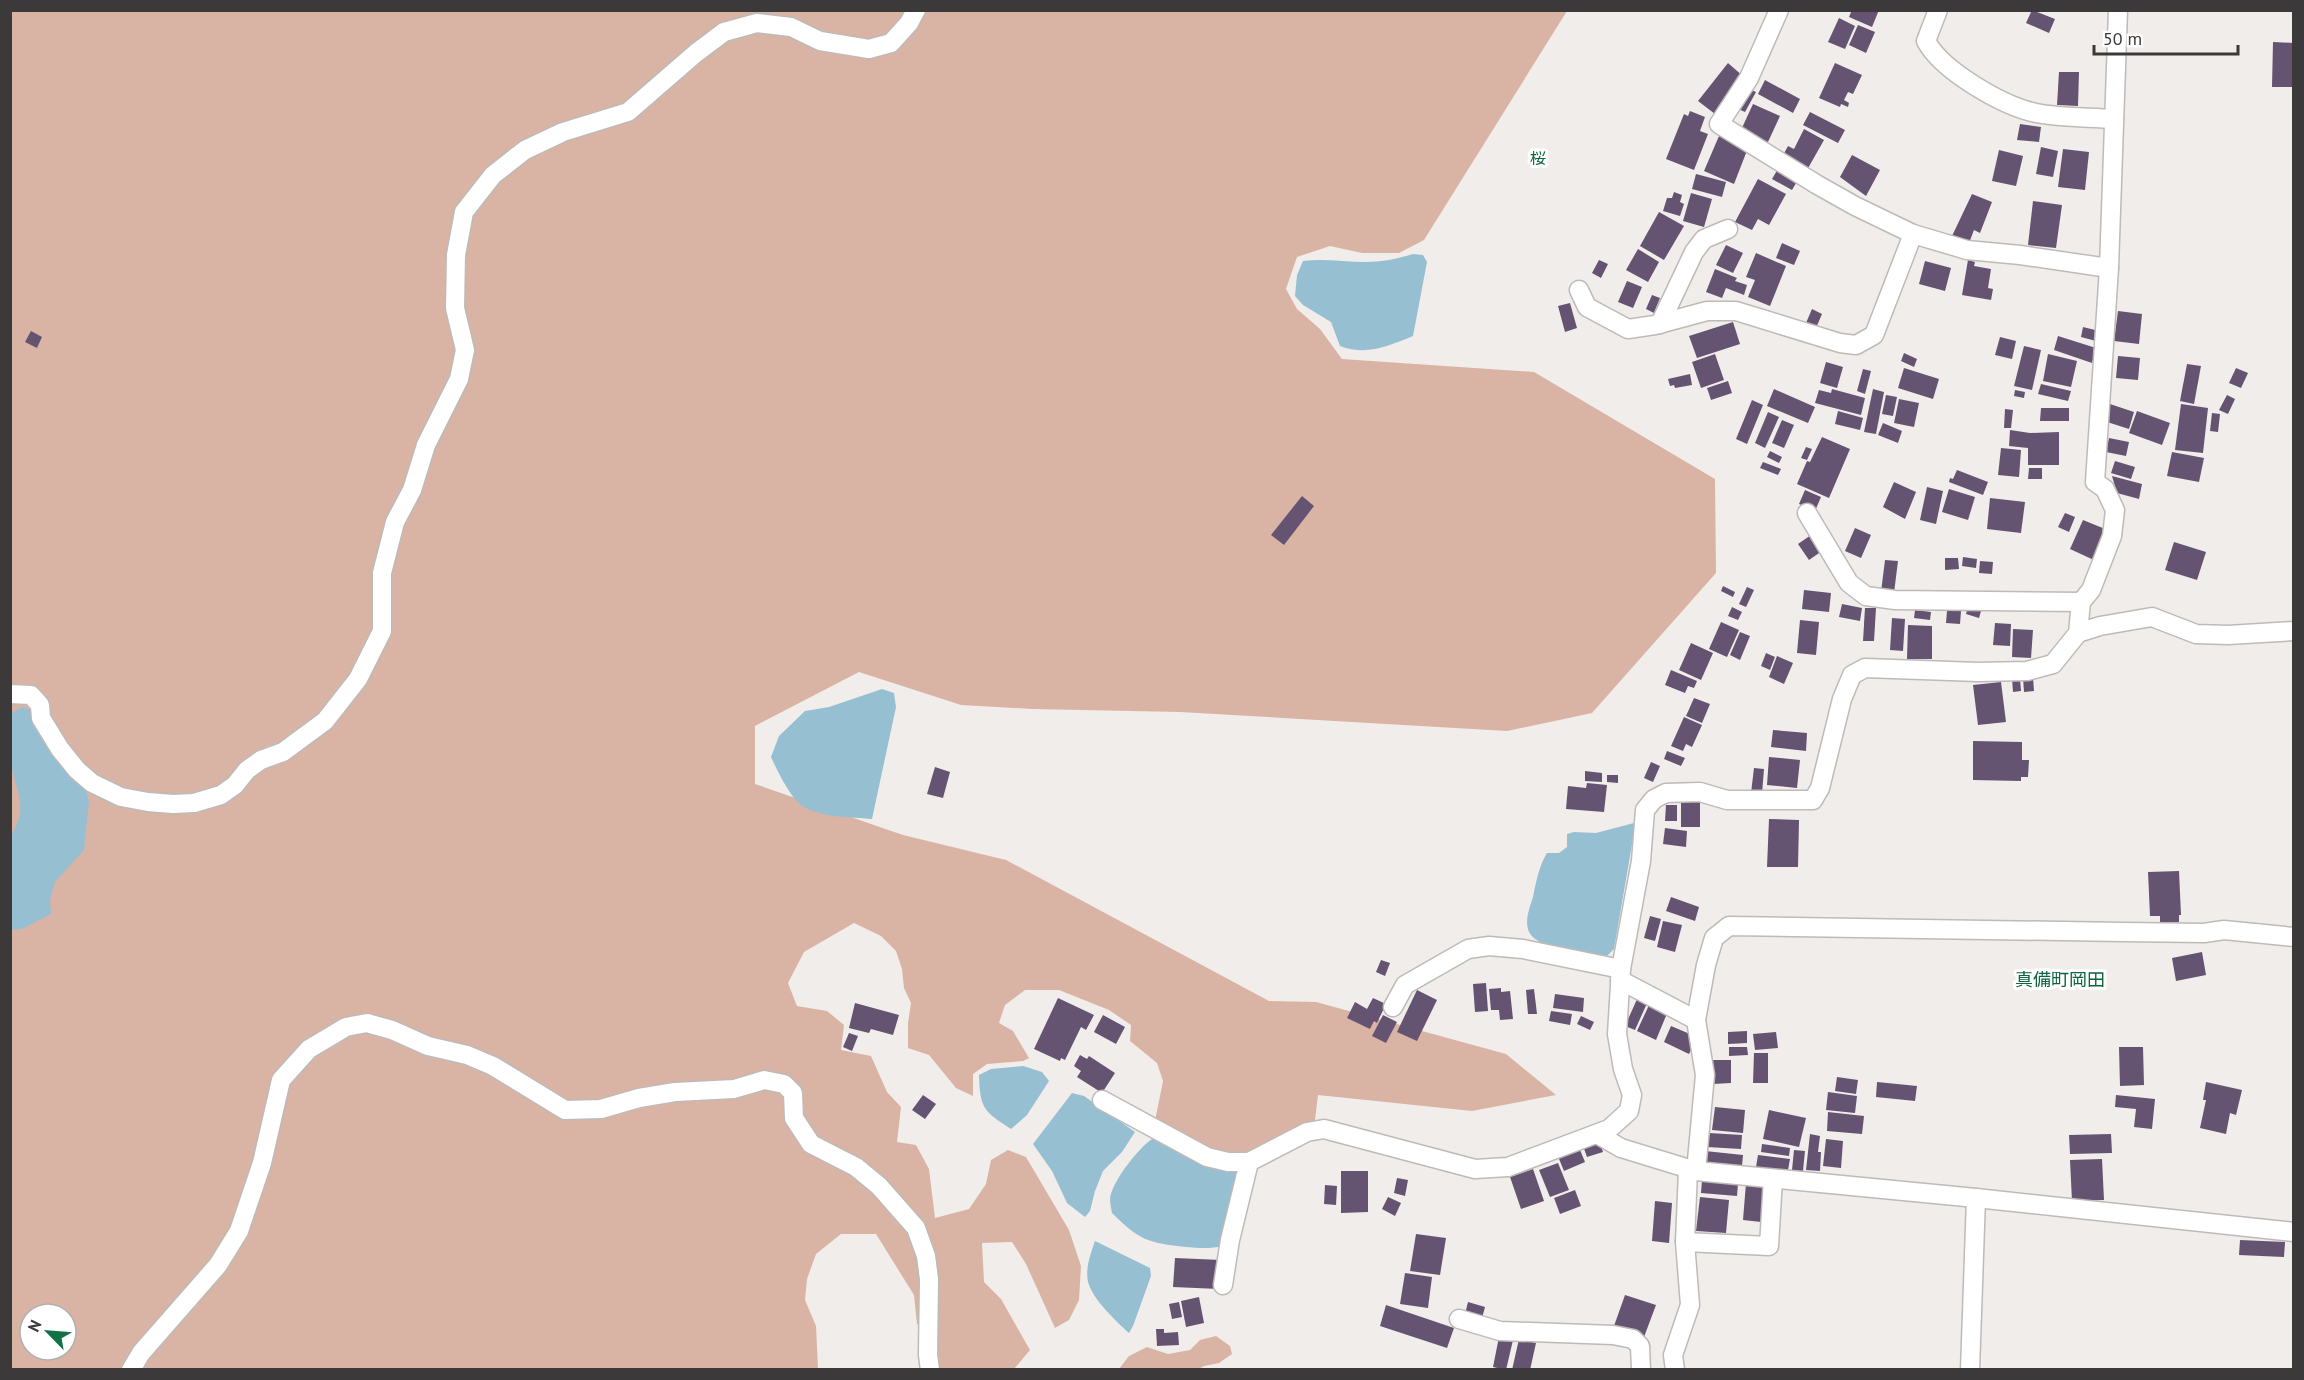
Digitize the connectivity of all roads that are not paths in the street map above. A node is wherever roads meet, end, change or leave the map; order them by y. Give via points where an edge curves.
1 (916, 10) edge
2 (1779, 10) edge
3 (1938, 10) edge
4 (2118, 10) edge
5 (2114, 119) junction
6 (1728, 230) dead end
7 (1913, 234) junction
8 (2109, 268) junction
9 (1580, 290) dead end
10 (1660, 324) junction
11 (1807, 513) dead end
12 (2082, 602) junction
13 (2294, 631) edge
14 (2078, 633) junction
15 (10, 694) edge
16 (2294, 938) edge
17 (1621, 975) junction
18 (1393, 1007) dead end
19 (1696, 1020) junction
20 (1102, 1100) dead end
21 (1597, 1134) junction
22 (1249, 1162) junction
23 (1692, 1171) junction
24 (1773, 1179) junction
25 (1976, 1198) junction
26 (2294, 1232) edge
27 (1685, 1242) junction
28 (1222, 1286) dead end
29 (1459, 1319) dead end
30 (131, 1370) edge
31 (930, 1370) edge
32 (1641, 1370) edge
33 (1675, 1370) edge
34 (1970, 1370) edge

1 - 15 street via 891,43 869,49 820,41 792,27 757,23 724,32 628,112 563,132 525,150 493,175 464,212 456,255 455,308 465,350 459,379 426,445 412,490 395,522 382,573 382,631 358,679 325,721 283,752 261,760 221,795 194,803 148,802 121,797 92,783 60,749 41,718 40,705 31,695
2 - 7 street via 1749,78 1719,124 1826,189
3 - 5 street via 1926,41 1931,51 1988,94 2035,112
4 - 5 street
5 - 8 street
6 - 10 street via 1704,238
7 - 8 street via 1967,250
7 - 10 street via 1875,335 1856,345 1736,310 1707,311
8 - 12 street via 2095,482 2105,489 2115,510 2112,536 2091,590
9 - 10 street via 1587,307 1628,329
11 - 12 street via 1849,583 1866,596 1895,600
12 - 14 street
13 - 14 street via 2196,634 2152,616
14 - 17 street via 2053,664 2027,671 1865,668 1852,675 1842,699 1820,788 1813,800 1727,800 1700,792 1666,793 1654,799 1645,810 1641,861
16 - 19 street via 2223,930 2204,933 1729,926 1714,938
17 - 18 street via 1523,949 1489,946 1468,949 1405,985
17 - 19 street
17 - 21 street via 1617,1034 1632,1095 1629,1111
19 - 23 street via 1705,1075
20 - 22 street via 1207,1157
21 - 22 street via 1508,1167 1475,1169 1324,1129 1307,1132
21 - 23 street via 1621,1148
22 - 28 street
23 - 24 street
23 - 27 street
24 - 25 street
24 - 27 street via 1769,1246
25 - 26 street
25 - 34 street
27 - 33 street via 1690,1305 1673,1355
29 - 32 street via 1500,1331 1633,1339 1640,1346
30 - 31 street via 141,1353 218,1265 239,1231 262,1163 281,1080 309,1049 346,1027 367,1023 493,1066 565,1110 601,1109 675,1092 734,1089 764,1080 784,1084 793,1093 794,1118 811,1144 856,1167 916,1228 927,1256

